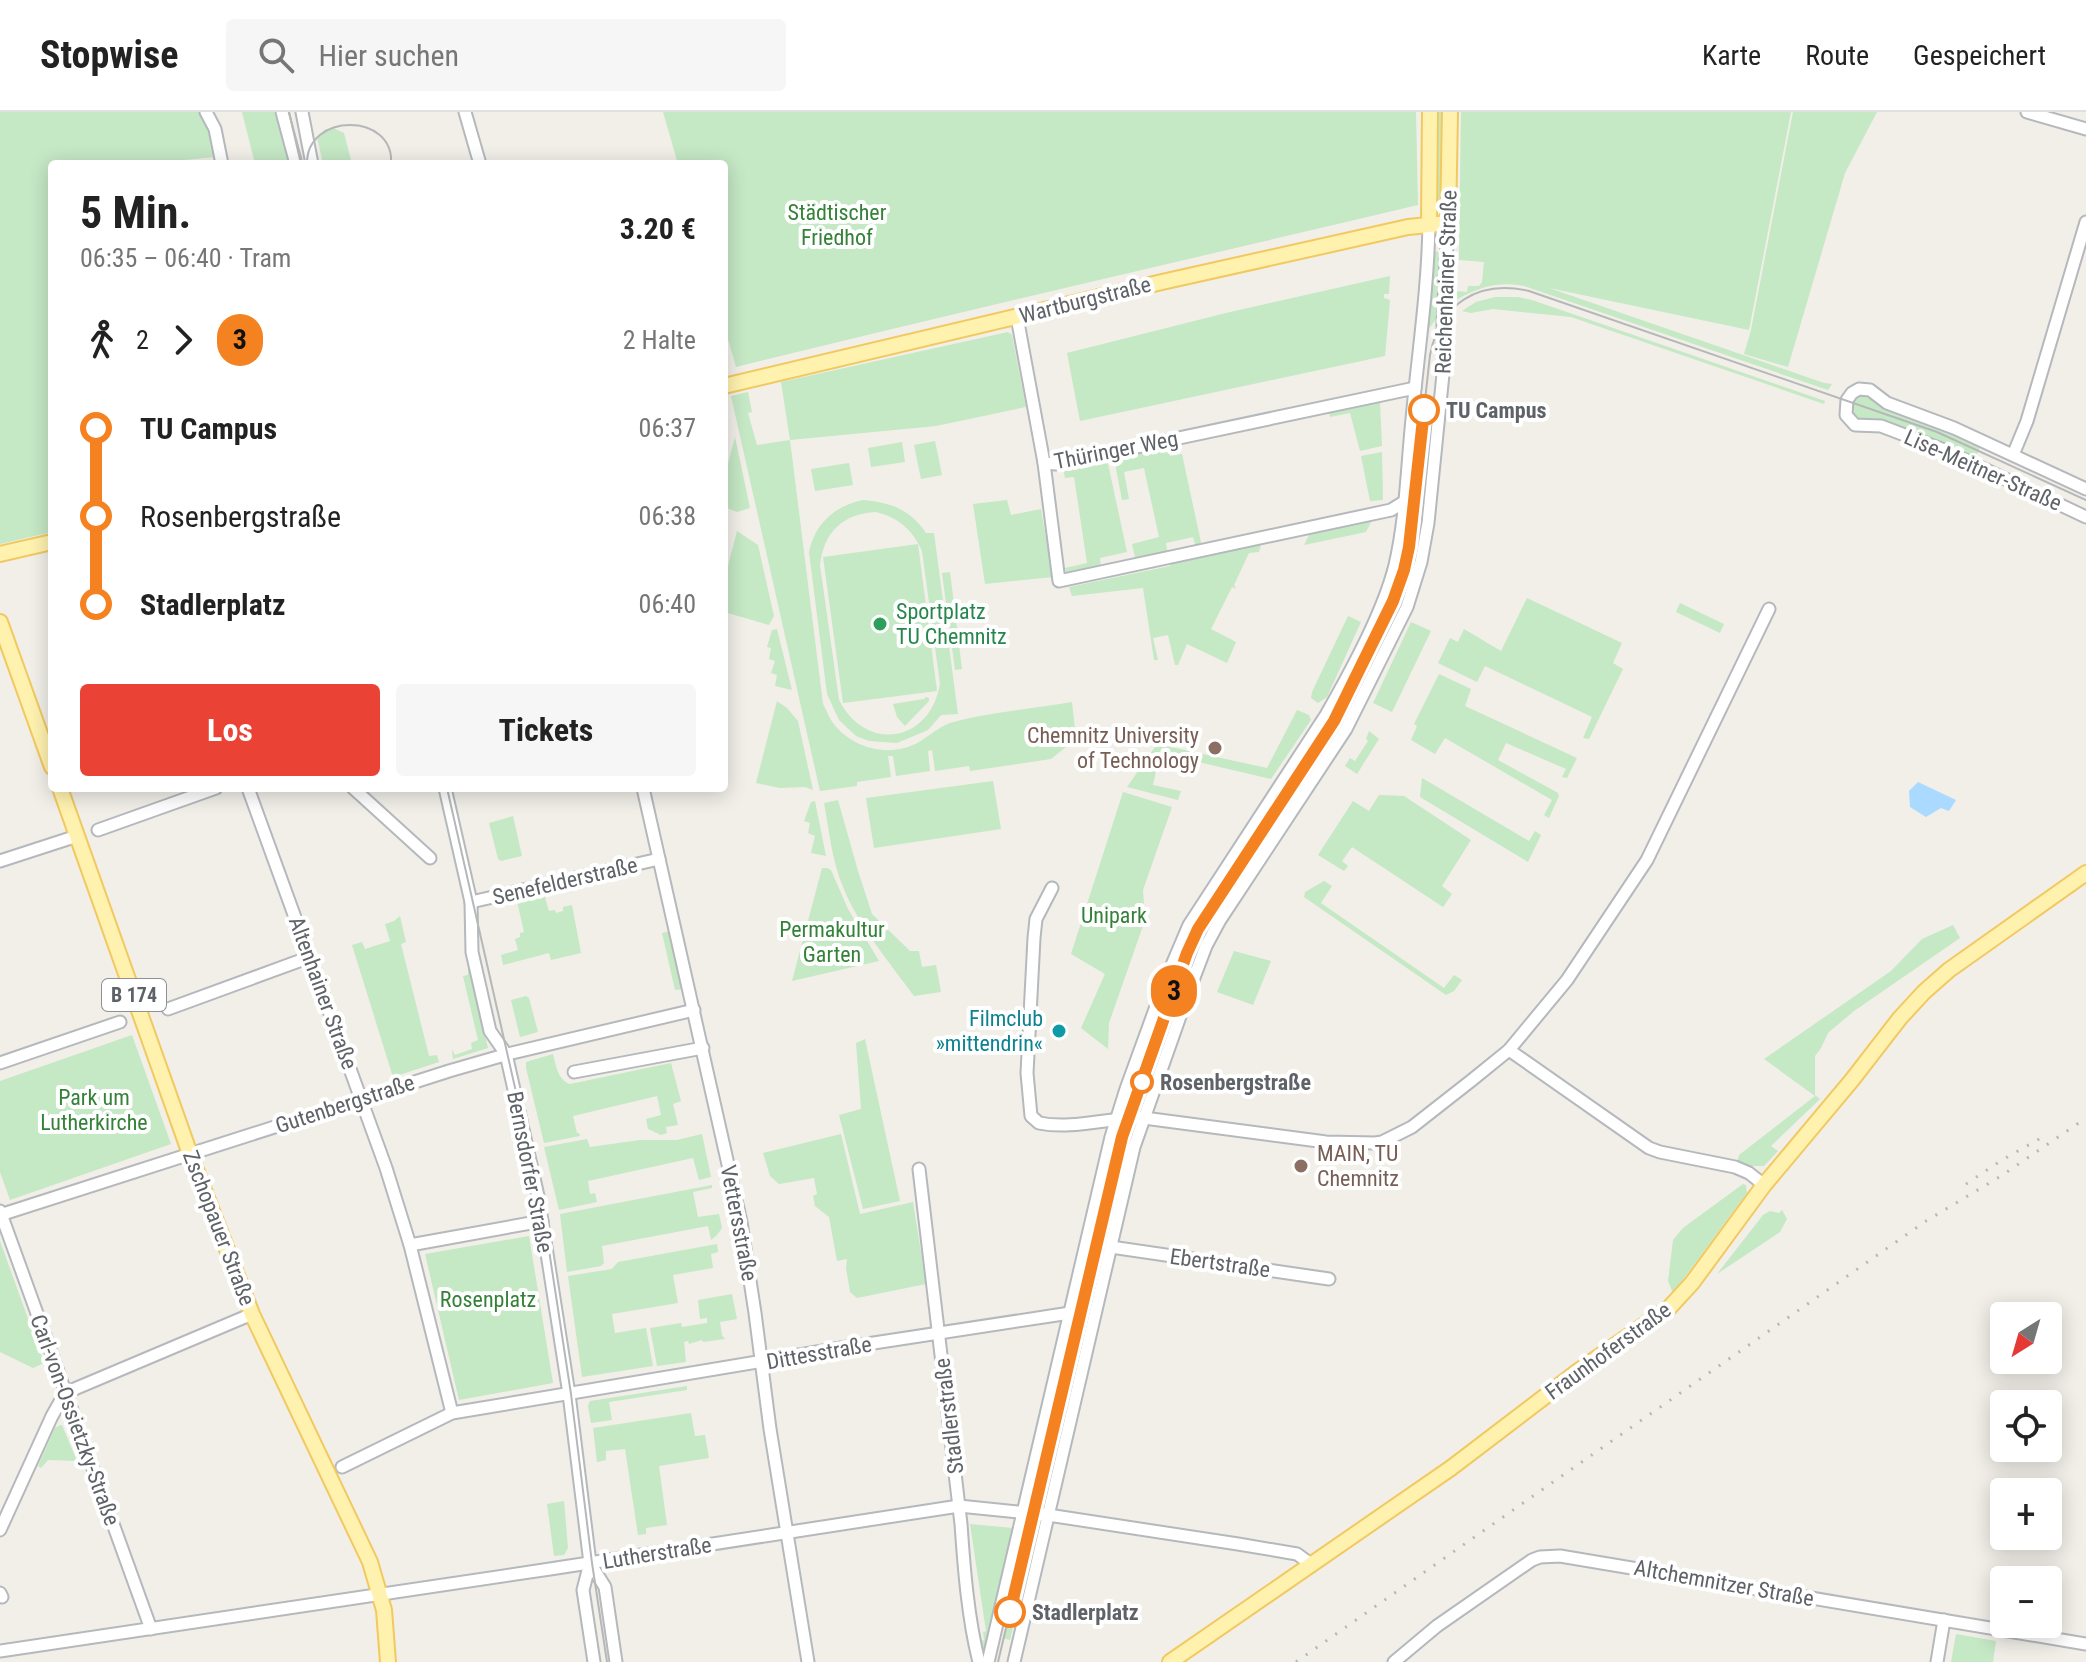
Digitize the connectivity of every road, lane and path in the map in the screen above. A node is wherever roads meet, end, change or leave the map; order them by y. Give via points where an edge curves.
1 (206, 112) edge
2 (282, 112) edge
3 (302, 112) edge
4 (465, 112) edge
5 (1430, 112) edge
6 (1450, 112) edge
7 (2027, 112) edge
8 (2086, 129) edge
9 (221, 160) edge
10 (295, 160) edge
11 (311, 160) edge
12 (479, 160) edge
13 (2086, 222) edge
14 (1429, 223) junction
15 (1448, 223) junction
16 (1017, 317) junction
17 (728, 385) edge
18 (1415, 388) junction
19 (2013, 455) junction
20 (1044, 463) junction
21 (2086, 489) edge
22 (1404, 502) junction
23 (2086, 517) edge
24 (48, 543) edge
25 (0, 554) edge
26 (1769, 609) dead end
27 (0, 622) edge
28 (48, 756) edge
29 (61, 792) edge
30 (205, 792) edge
31 (249, 792) edge
32 (357, 792) edge
33 (446, 792) edge
34 (644, 792) edge
35 (98, 830) dead end
36 (77, 836) junction
37 (430, 858) dead end
38 (659, 859) junction
39 (0, 861) edge
40 (2086, 873) edge
41 (1052, 888) dead end
42 (471, 902) junction
43 (310, 957) junction
44 (168, 1009) dead end
45 (694, 1010) junction
46 (120, 1022) dead end
47 (703, 1048) junction
48 (1509, 1050) junction
49 (506, 1054) junction
50 (0, 1063) edge
51 (574, 1072) dead end
52 (362, 1099) junction
53 (1144, 1118) junction
54 (1116, 1119) junction
55 (190, 1154) junction
56 (919, 1169) dead end
57 (1764, 1185) junction
58 (0, 1213) edge
59 (542, 1221) junction
60 (410, 1245) junction
61 (1111, 1247) junction
62 (1329, 1279) dead end
63 (1070, 1313) junction
64 (252, 1314) junction
65 (939, 1333) junction
66 (762, 1363) junction
67 (65, 1393) junction
68 (569, 1394) junction
69 (452, 1413) junction
70 (342, 1467) dead end
71 (959, 1506) junction
72 (1024, 1512) junction
73 (1048, 1515) junction
74 (0, 1530) edge
75 (787, 1533) junction
76 (590, 1563) junction
77 (1312, 1565) junction
78 (380, 1594) junction
79 (1944, 1620) junction
80 (151, 1629) junction
81 (2086, 1644) edge
82 (0, 1651) edge
83 (1401, 1660) edge
84 (388, 1662) edge
85 (594, 1662) edge
86 (616, 1662) edge
87 (808, 1662) edge
88 (979, 1662) edge
89 (988, 1662) edge
90 (1014, 1662) edge
91 (1170, 1662) edge
92 (1937, 1662) edge

1 - 9 street
2 - 10 street
3 - 11 street
4 - 12 street
5 - 14 main road, Reichenhainer Straße
6 - 15 main road, Reichenhainer Straße
7 - 8 street
13 - 19 street, Lise-Meitner-Straße
14 - 15 main road, Wartburgstraße
14 - 16 main road, Wartburgstraße
14 - 18 street, Reichenhainer Straße
15 - 53 street, Reichenhainer Straße via 1443,374 1426,541 1412,591 1346,729 1211,936
16 - 17 main road, Wartburgstraße
16 - 20 street
18 - 20 street, Thüringer Weg
18 - 22 street, Reichenhainer Straße
19 - 21 street, Lise-Meitner-Straße
19 - 23 street, Lise-Meitner-Straße via 1887,403 1870,390 1859,389 1847,400 1846,415 1855,425 1881,426 1944,450
20 - 22 street, Thüringer Weg via 1059,581 1391,510
22 - 54 street, Reichenhainer Straße via 1394,566 1344,684 1189,925
24 - 25 main road
26 - 48 street via 1647,860 1567,980
27 - 28 main road
29 - 36 main road, Zschopauer Straße / B 174
30 - 35 street
31 - 43 street, Altenhainer Straße
32 - 37 street
33 - 42 street, Bernsdorfer Straße
34 - 38 street, Vettersstraße
36 - 39 street
36 - 55 main road, Zschopauer Straße / B 174
38 - 42 street, Senefelderstraße
38 - 45 street, Vettersstraße
40 - 57 main road, Fraunhoferstraße via 1924,992
41 - 54 street via 1036,919 1034,938 1027,1073 1031,1116 1045,1125
42 - 49 street, Bernsdorfer Straße via 472,952 490,1031
43 - 44 street
43 - 52 street, Altenhainer Straße
45 - 47 street, Vettersstraße
45 - 49 street, Gutenbergstraße
46 - 50 street
47 - 51 street
47 - 66 street, Vettersstraße via 744,1239
48 - 53 street via 1412,1127 1382,1142 1326,1142
48 - 57 street via 1649,1148 1735,1167
49 - 52 street, Gutenbergstraße
49 - 59 street, Bernsdorfer Straße
52 - 55 street, Gutenbergstraße
52 - 60 street, Altenhainer Straße
53 - 54 street
53 - 61 street, Reichenhainer Straße
54 - 63 street, Reichenhainer Straße
55 - 58 street, Gutenbergstraße
55 - 64 main road, Zschopauer Straße / B 174
56 - 65 street, Stadlerstraße
57 - 77 main road, Fraunhoferstraße via 1669,1308
58 - 67 street, Carl-von-Ossietzky-Straße
59 - 60 street
59 - 68 street, Bernsdorfer Straße
60 - 69 street
61 - 62 street, Ebertstraße
61 - 73 street, Reichenhainer Straße
63 - 65 street, Dittesstraße
63 - 72 street, Reichenhainer Straße
64 - 67 street
64 - 78 main road, Zschopauer Straße / B 174 via 364,1548
65 - 66 street, Dittesstraße
65 - 71 street, Stadlerstraße
66 - 68 street, Dittesstraße
66 - 75 street, Vettersstraße
67 - 74 street
67 - 80 street, Carl-von-Ossietzky-Straße
68 - 69 street
68 - 76 street, Bernsdorfer Straße
69 - 70 street
71 - 72 street, Lutherstraße
71 - 75 street, Lutherstraße
71 - 88 street, Stadlerstraße
72 - 73 street, Lutherstraße
72 - 89 street, Reichenhainer Straße
73 - 77 street, Lutherstraße via 1297,1554
73 - 90 street, Reichenhainer Straße
75 - 76 street, Lutherstraße
75 - 87 street, Vettersstraße
76 - 78 street, Lutherstraße
76 - 85 street, Bernsdorfer Straße via 583,1590
76 - 86 street, Bernsdorfer Straße via 605,1587
77 - 91 main road, Fraunhoferstraße
78 - 80 street, Lutherstraße
78 - 84 main road, Zschopauer Straße / B 174
79 - 81 street, Altchemnitzer Straße
79 - 83 street, Altchemnitzer Straße via 1560,1556 1540,1557 1464,1607
79 - 92 street
80 - 82 street, Lutherstraße

